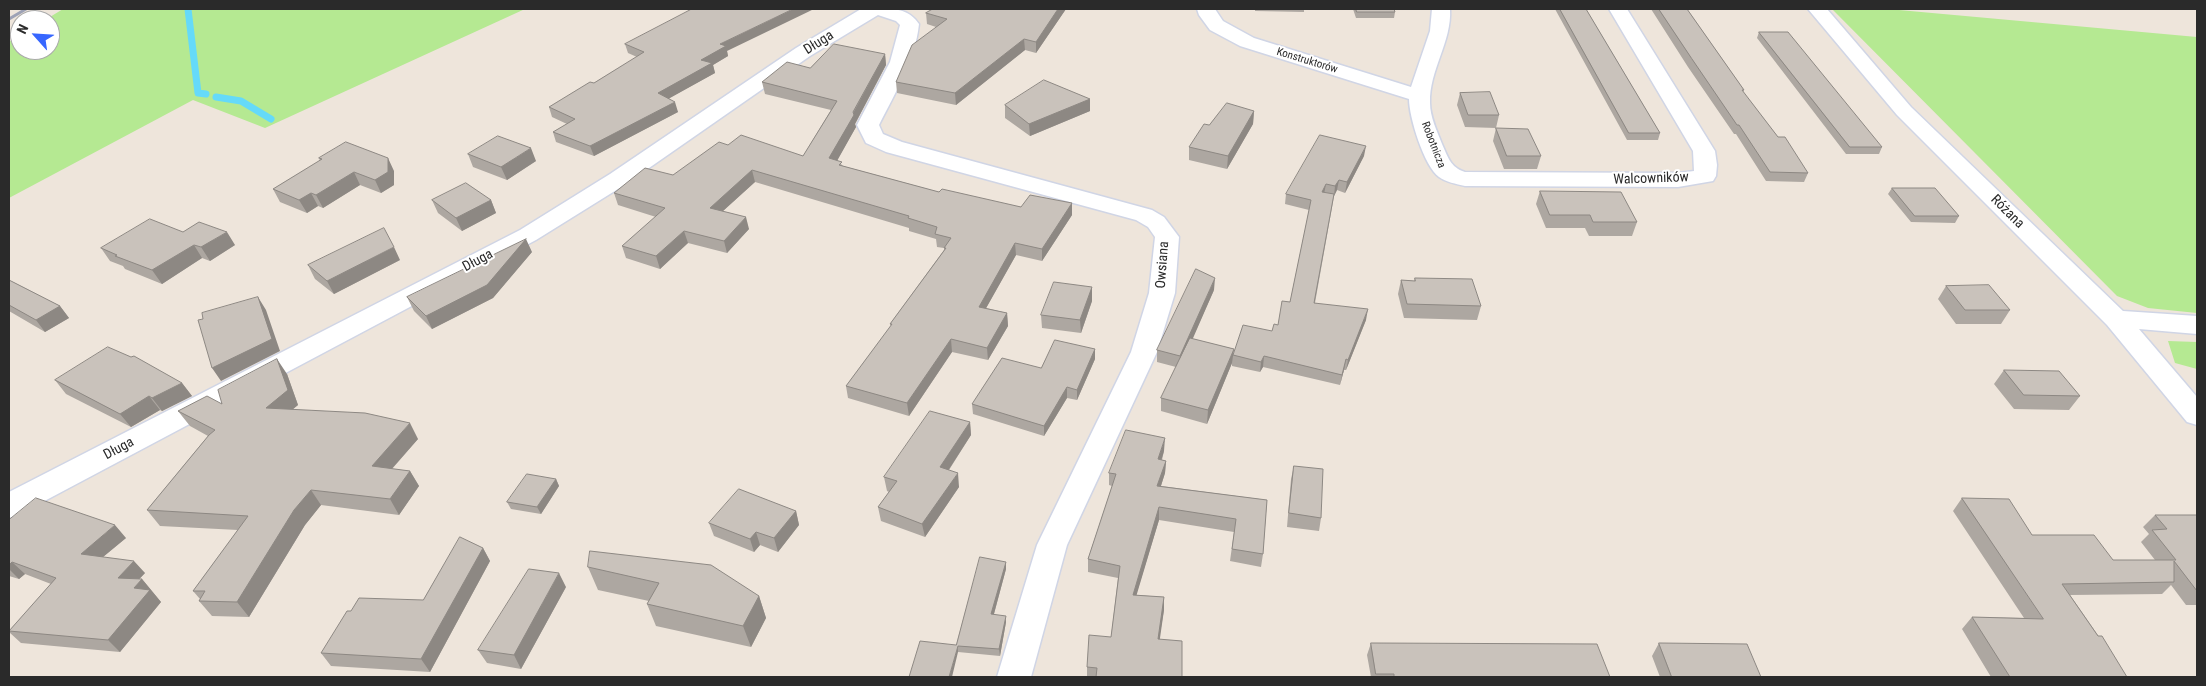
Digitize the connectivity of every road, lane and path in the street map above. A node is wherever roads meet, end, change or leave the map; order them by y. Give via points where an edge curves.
1 (874, 9) edge
2 (879, 9) edge
3 (1206, 9) edge
4 (1441, 9) edge
5 (1618, 9) edge
6 (1817, 9) edge
7 (1420, 96) junction
8 (1465, 179) joint
9 (2116, 319) junction
10 (2197, 325) edge
11 (2197, 416) edge
12 (9, 506) edge
13 (1014, 677) edge

1 - 12 street, Długa via 803,52 618,179 528,235
2 - 13 street, Owsiana via 903,17 910,24 910,31 896,71 868,125 874,138 894,147 1144,215 1156,222 1167,237 1162,293 1144,352 1052,545
3 - 7 street, Konstruktorów via 1224,32 1247,42
4 - 7 street, Robotnicza via 1440,31
5 - 8 street, Walcowników via 1704,150 1705,176 1678,180
6 - 9 street, Różana via 1904,111
7 - 8 street, Robotnicza via 1423,120 1442,171
9 - 10 street
9 - 11 street, Różana

